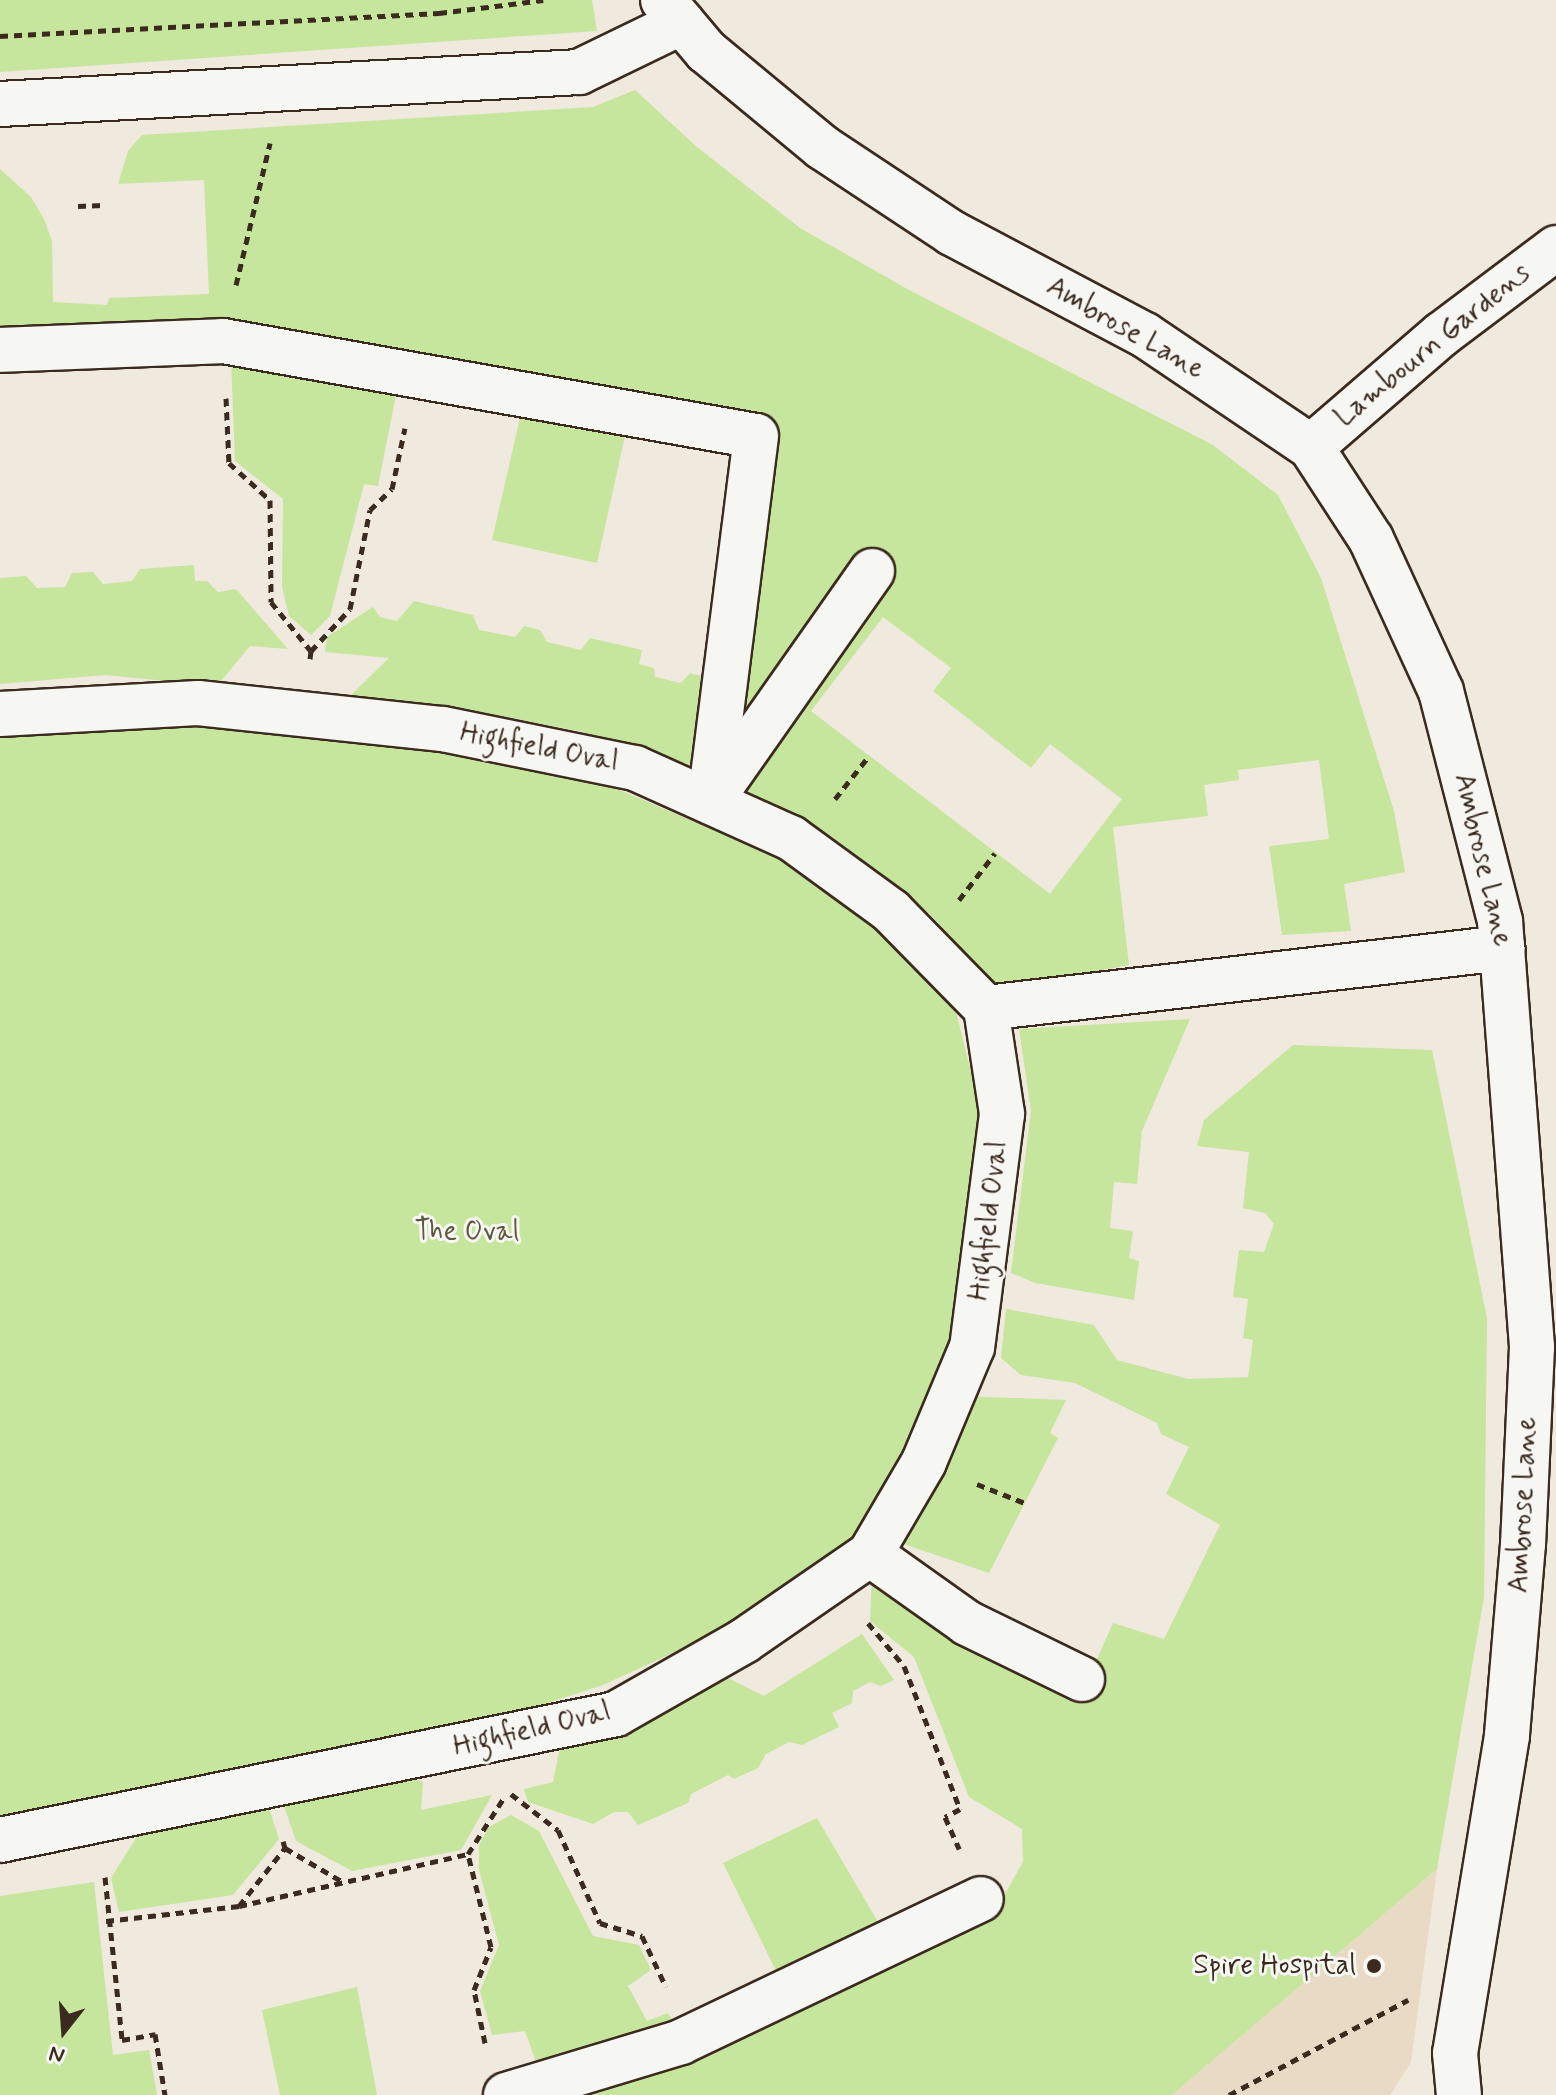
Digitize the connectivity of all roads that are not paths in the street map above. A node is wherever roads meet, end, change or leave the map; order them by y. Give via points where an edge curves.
1 (673, 11) edge
2 (0, 104) edge
3 (1556, 248) edge
4 (0, 350) edge
5 (1311, 447) junction
6 (872, 571) dead end
7 (0, 714) edge
8 (710, 801) junction
9 (1503, 948) junction
10 (986, 1008) junction
11 (1544, 1340) edge
12 (858, 1562) junction
13 (1082, 1679) dead end
14 (0, 1840) edge
15 (981, 1899) road end
16 (506, 2095) edge
17 (1459, 2095) edge

1 - 2 street via 579,72
1 - 5 street, Ambrose Lane via 736,78 822,147 952,233 1145,335
3 - 5 street, Lambourn Gardens via 1442,334
4 - 8 street via 223,341 756,436
5 - 9 street, Ambrose Lane via 1371,539 1441,691
6 - 8 street
7 - 8 street, Highfield Oval via 198,703 443,729 635,768
8 - 10 street, Highfield Oval via 791,838 891,911
9 - 10 street
9 - 11 street, Ambrose Lane
10 - 12 street, Highfield Oval via 1002,1114 972,1347 924,1462
11 - 17 street, Ambrose Lane via 1507,1736 1455,2053
12 - 13 street
12 - 14 street, Highfield Oval via 744,1641 616,1714
15 - 16 street via 690,2038

